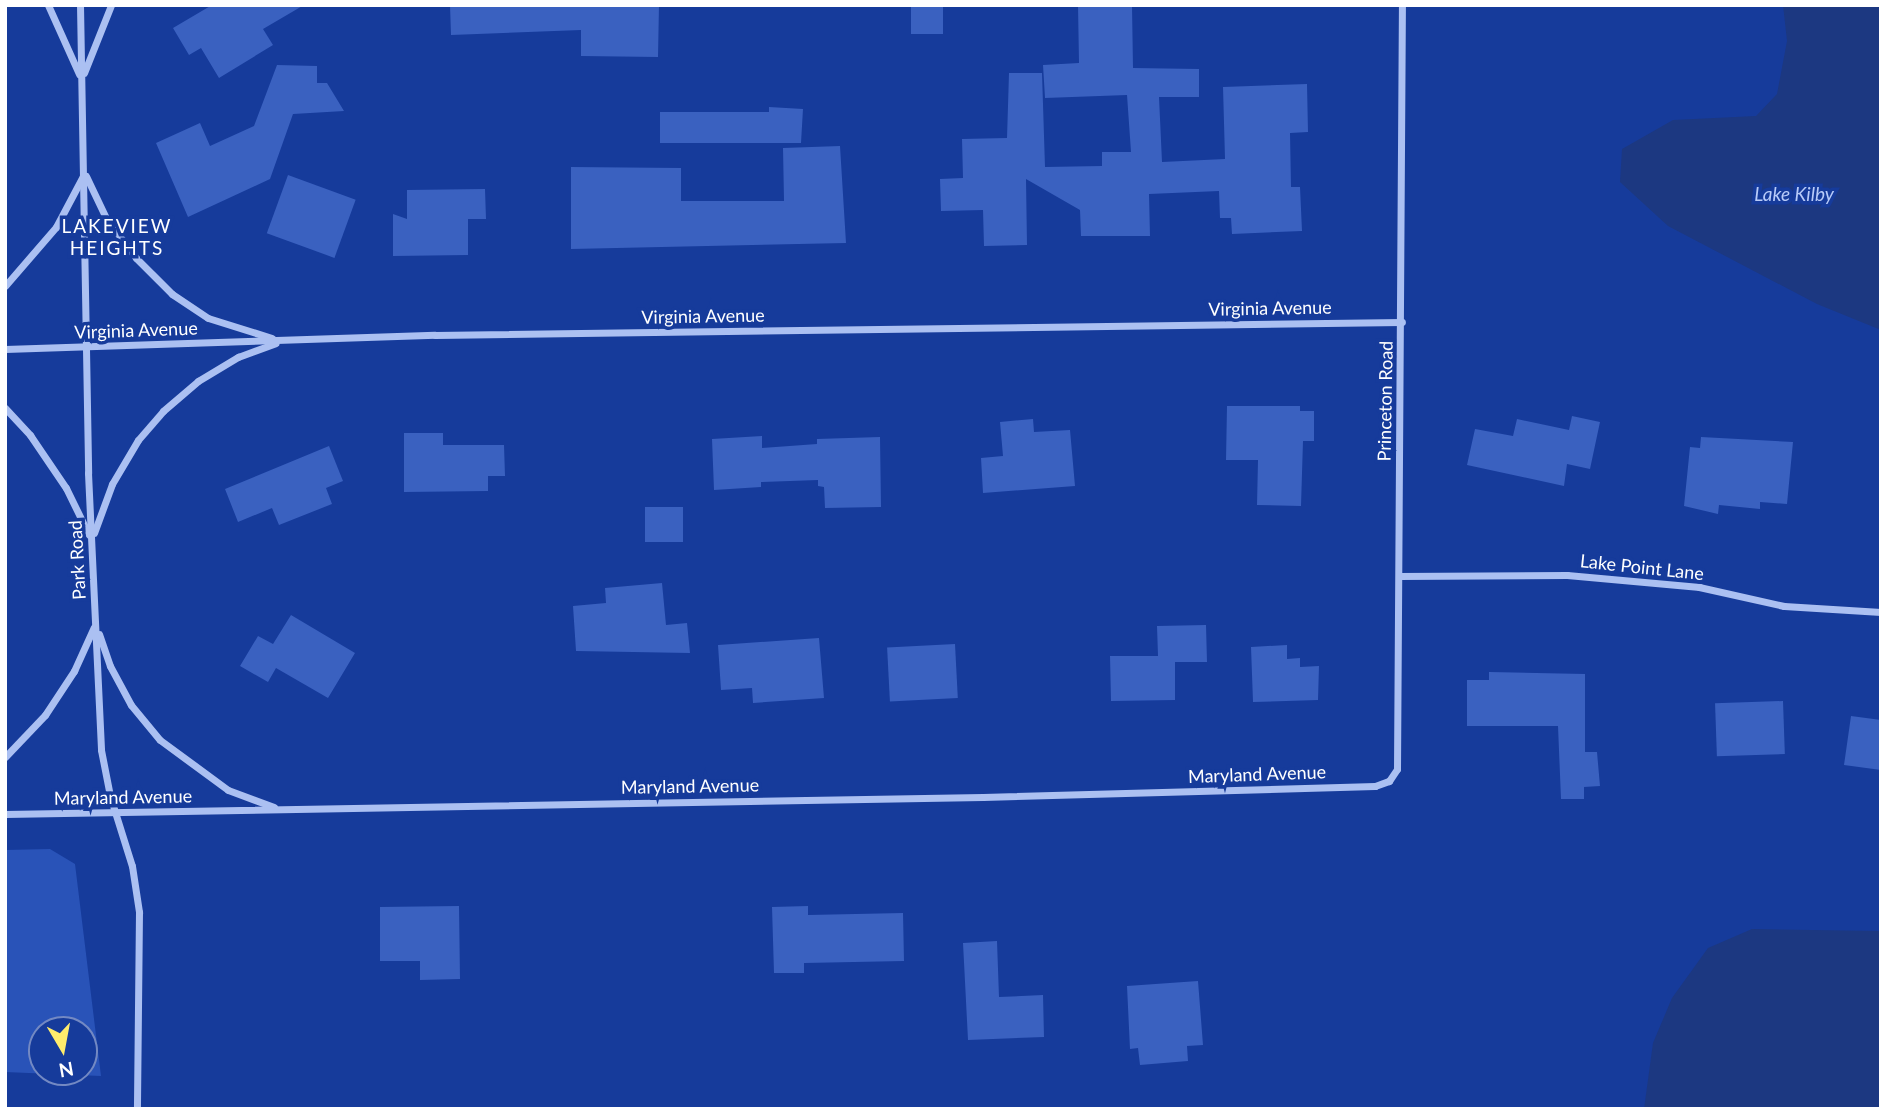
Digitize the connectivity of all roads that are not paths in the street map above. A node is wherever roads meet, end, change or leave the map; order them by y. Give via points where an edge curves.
1 (48, 5) edge
2 (80, 5) edge
3 (111, 5) edge
4 (1402, 5) edge
5 (82, 81) junction
6 (84, 172) junction
7 (5, 286) edge
8 (1402, 322) junction
9 (282, 341) junction
10 (87, 347) junction
11 (5, 349) edge
12 (5, 408) edge
13 (92, 540) junction
14 (1399, 576) junction
15 (1881, 612) edge
16 (95, 624) junction
17 (5, 757) edge
18 (1375, 786) joint
19 (282, 810) junction
20 (115, 812) junction
21 (5, 814) edge
22 (137, 1109) edge

1 - 5 street
2 - 5 street, Park Road
3 - 5 street
4 - 8 street, Princeton Road
5 - 6 street, Park Road
6 - 7 street via 56,227
6 - 9 street via 106,218 136,258 172,294 208,318
6 - 10 street, Park Road
8 - 9 street, Virginia Avenue
8 - 14 street, Princeton Road
9 - 10 street, Virginia Avenue
9 - 13 street via 208,375 163,411 138,440 112,484
10 - 11 street, Virginia Avenue
10 - 13 street, Park Road
12 - 13 street via 30,435 66,488
13 - 16 street, Park Road
14 - 15 street, Lake Point Lane via 1567,575 1699,587 1784,606
14 - 18 street, Princeton Road via 1397,769 1389,781
16 - 17 street via 74,671 45,715
16 - 19 street via 131,705 160,740 228,790
16 - 20 street, Park Road via 101,750
18 - 19 street, Maryland Avenue
19 - 20 street, Maryland Avenue
20 - 21 street, Maryland Avenue
20 - 22 street, Park Road via 132,866 139,912

